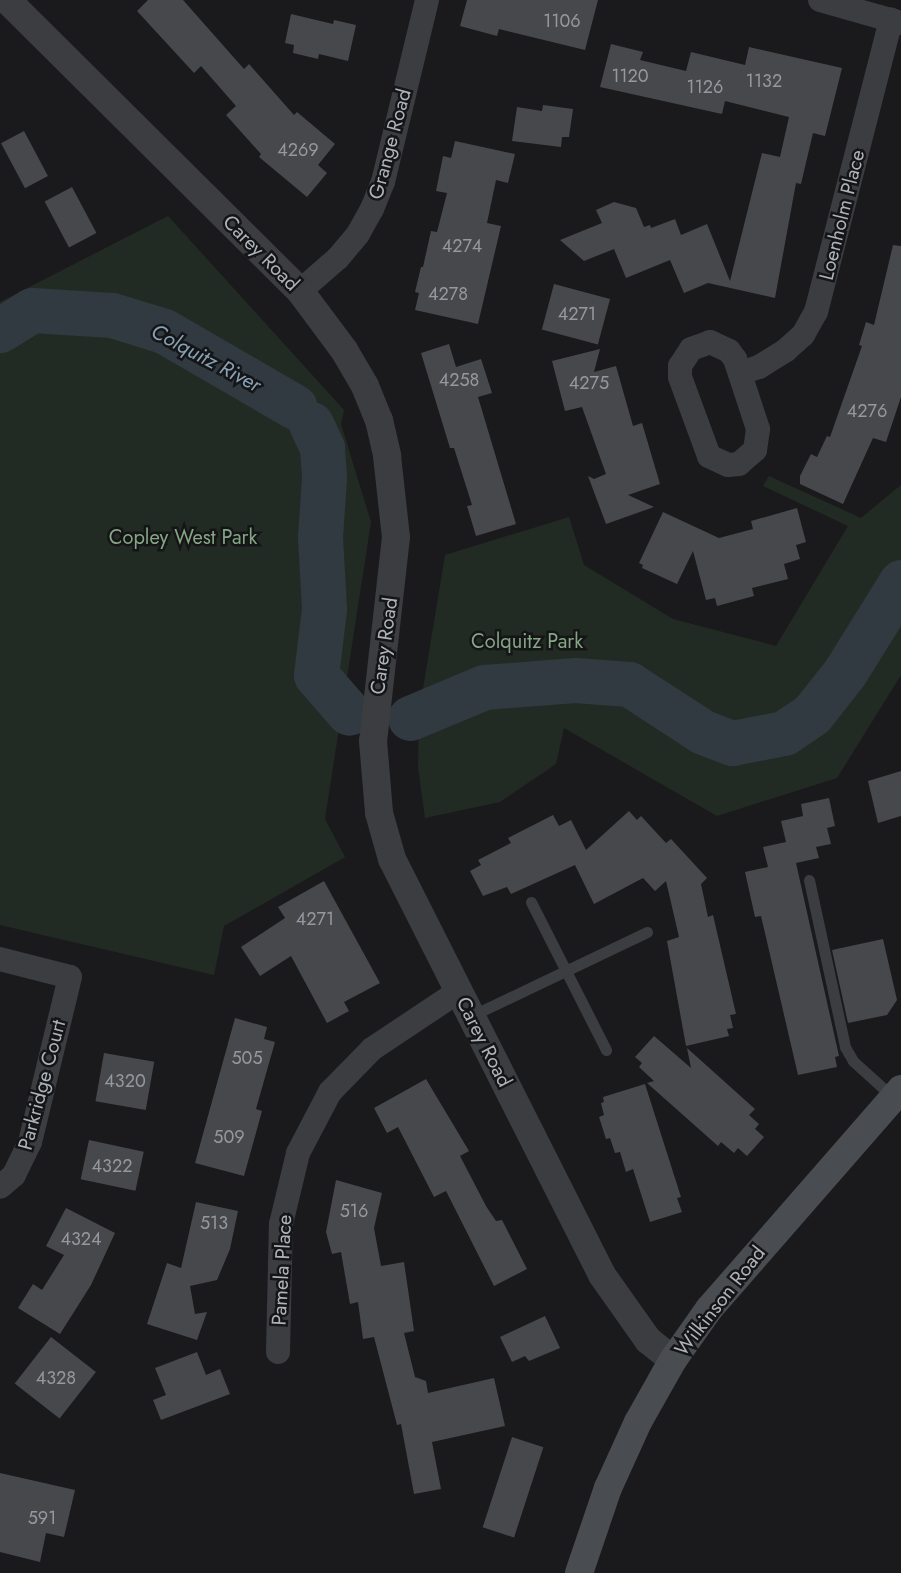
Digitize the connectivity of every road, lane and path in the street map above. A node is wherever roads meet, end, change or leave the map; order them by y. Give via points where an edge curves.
1 (7, 0) edge
2 (426, 0) edge
3 (820, 0) edge
4 (896, 21) edge
5 (300, 291) junction
6 (740, 373) junction
7 (809, 880) dead end
8 (531, 902) dead end
9 (646, 932) dead end
10 (0, 959) edge
11 (566, 972) junction
12 (458, 992) junction
13 (471, 1016) junction
14 (606, 1050) dead end
15 (897, 1093) edge
16 (0, 1186) edge
17 (278, 1352) dead end
18 (674, 1360) junction
19 (579, 1573) edge

1 - 5 street, Carey Road
2 - 5 street, Grange Road via 383,182 372,209 358,234 338,258
3 - 4 street
4 - 6 street, Loenholm Place via 816,312 803,335 785,351 759,367
5 - 12 street, Carey Road via 344,350 365,386 379,420 388,456 396,536 373,741 378,813 408,896
6 - 6 street via 729,350 710,342 691,348 680,366 680,376 703,447 708,456 728,465 748,458 759,440
7 - 15 lane via 845,1048 853,1061
8 - 11 lane
9 - 11 lane
10 - 16 street, Parkridge Court via 70,977 30,1142 14,1175
11 - 13 lane
11 - 14 lane
12 - 13 street, Carey Road
12 - 17 street, Pamela Place via 372,1049 330,1092 298,1153 281,1224
13 - 18 street, Carey Road via 602,1274 648,1340
15 - 18 main road, Wilkinson Road via 709,1309
18 - 19 main road, Wilkinson Road via 638,1422 608,1488

